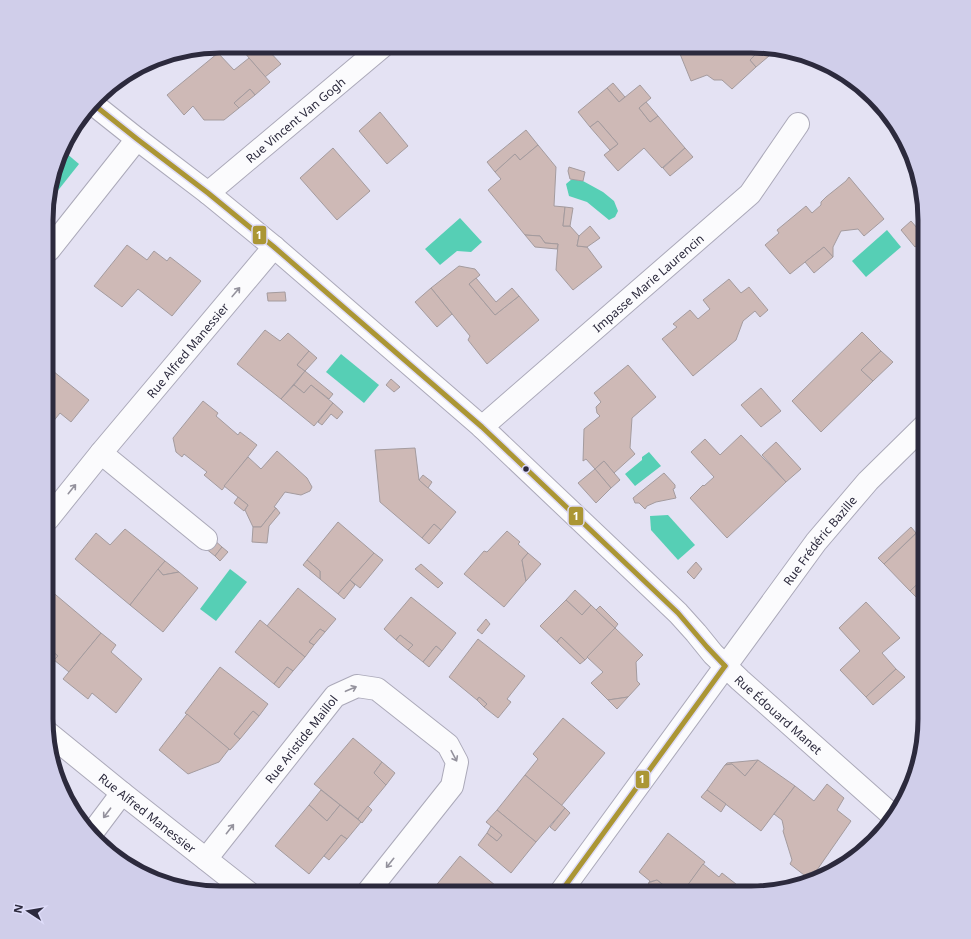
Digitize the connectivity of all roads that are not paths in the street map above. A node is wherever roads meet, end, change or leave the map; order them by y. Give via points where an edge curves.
1 (375, 53) edge
2 (97, 107) edge
3 (798, 124) dead end
4 (137, 139) junction
5 (208, 193) junction
6 (53, 245) edge
7 (274, 247) junction
8 (482, 427) junction
9 (918, 432) edge
10 (101, 453) junction
11 (53, 513) edge
12 (206, 539) dead end
13 (725, 666) junction
14 (54, 737) edge
15 (122, 793) junction
16 (890, 812) edge
17 (95, 830) edge
18 (206, 859) junction
19 (240, 886) edge
20 (373, 886) edge
21 (569, 886) edge

1 - 5 street, Rue Vincent Van Gogh
2 - 4 street, Rue Édouard Manet
3 - 8 street, Impasse Marie Laurencin via 750,194
4 - 5 street, Rue Édouard Manet
4 - 6 street
5 - 7 street, Rue Édouard Manet
7 - 8 street, Rue Édouard Manet
10 -> 7 street, Rue Alfred Manessier
8 - 13 street, Rue Édouard Manet via 678,613
9 - 13 street, Rue Frédéric Bazille via 868,481 816,542
11 -> 10 street, Rue Alfred Manessier
10 - 12 street
13 - 16 street, Rue Édouard Manet
13 - 21 street, Rue Frédéric Bazille
14 - 15 street, Rue Alfred Manessier
15 -> 17 street
15 - 18 street, Rue Alfred Manessier
18 - 19 street, Rue Alfred Manessier
18 -> 20 street, Rue Aristide Maillol via 335,696 357,686 377,690 448,745 457,762 452,786

